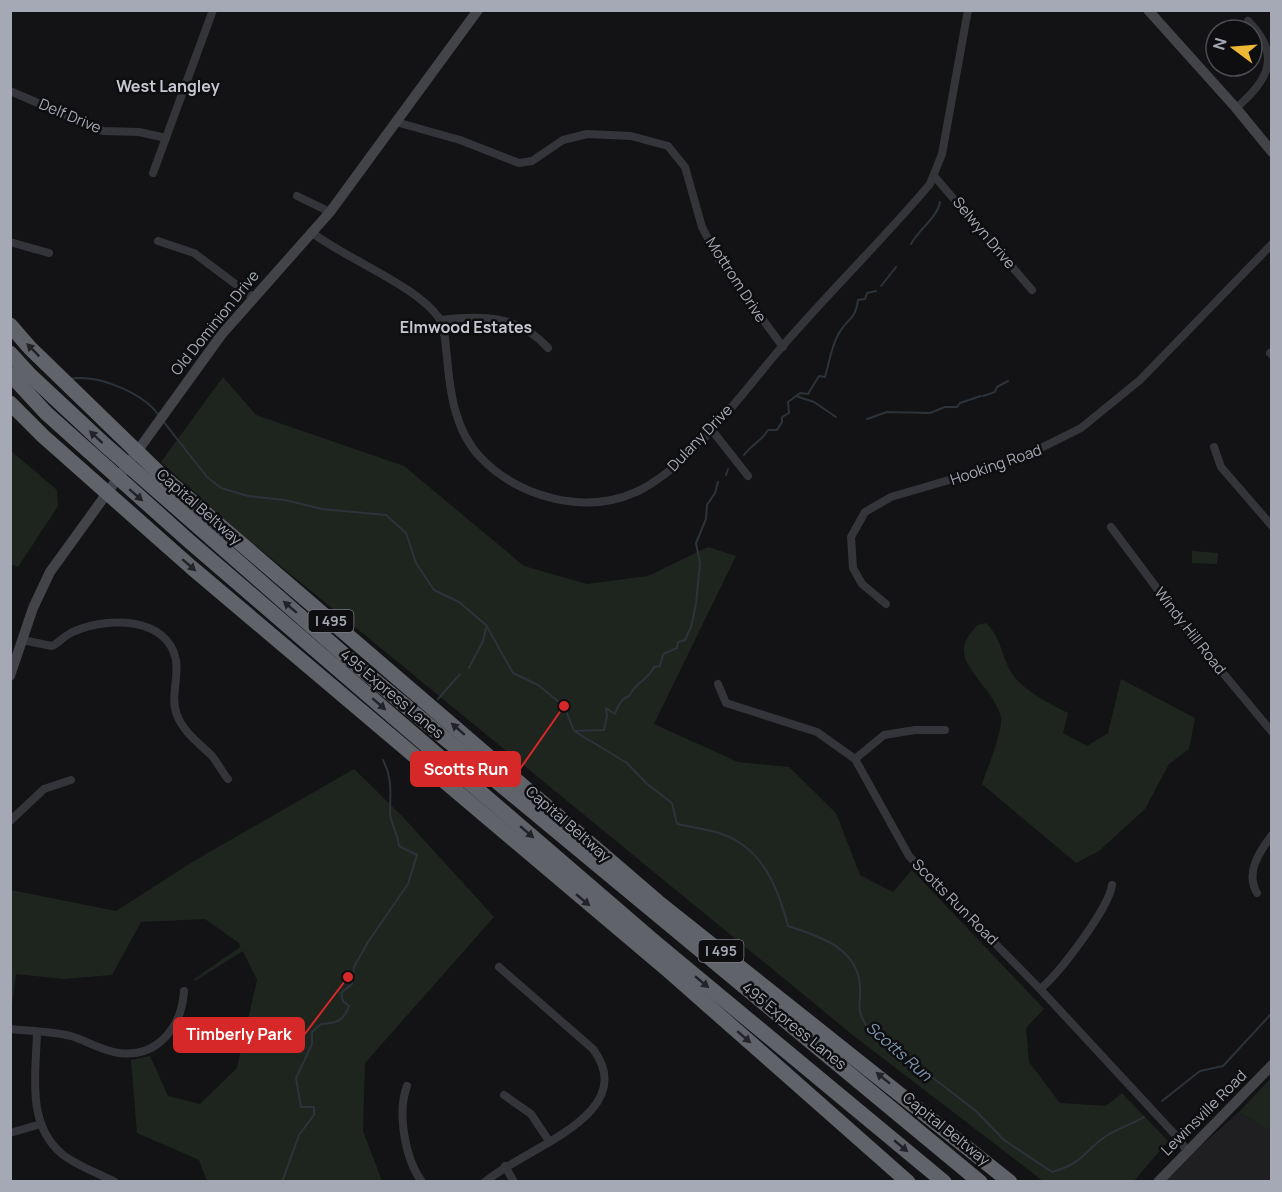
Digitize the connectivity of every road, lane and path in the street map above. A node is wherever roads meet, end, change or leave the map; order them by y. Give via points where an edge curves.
1 (213, 10) edge
2 (477, 10) edge
3 (968, 10) edge
4 (1148, 10) edge
5 (1264, 39) edge
6 (1264, 73) edge
7 (1262, 78) edge
8 (10, 91) edge
9 (1236, 108) junction
10 (396, 122) junction
11 (166, 138) junction
12 (1272, 152) edge
13 (153, 173) dead end
14 (935, 177) junction
15 (297, 196) dead end
16 (330, 212) junction
17 (311, 232) junction
18 (158, 241) dead end
19 (10, 242) edge
20 (1272, 244) edge
21 (49, 253) dead end
22 (1032, 290) dead end
23 (254, 298) junction
24 (440, 320) junction
25 (10, 325) edge
26 (783, 346) junction
27 (548, 348) dead end
28 (10, 352) edge
29 (11, 375) edge
30 (16, 408) edge
31 (711, 429) junction
32 (1214, 447) dead end
33 (748, 476) dead end
34 (1272, 526) edge
35 (1111, 528) dead end
36 (886, 604) dead end
37 (22, 640) junction
38 (10, 676) edge
39 (718, 684) dead end
40 (945, 730) dead end
41 (1272, 732) edge
42 (855, 759) junction
43 (228, 779) dead end
44 (70, 780) dead end
45 (10, 821) edge
46 (1272, 835) edge
47 (1112, 885) dead end
48 (1257, 893) dead end
49 (499, 967) dead end
50 (1040, 989) junction
51 (184, 991) dead end
52 (10, 1029) edge
53 (37, 1032) junction
54 (1272, 1065) edge
55 (407, 1086) dead end
56 (504, 1095) dead end
57 (41, 1124) junction
58 (945, 1128) junction
59 (10, 1133) edge
60 (549, 1140) junction
61 (1186, 1150) junction
62 (505, 1167) junction
63 (115, 1182) edge
64 (422, 1182) edge
65 (485, 1182) edge
66 (514, 1182) edge
67 (909, 1182) edge
68 (942, 1182) edge
69 (980, 1182) edge
70 (1010, 1182) edge
71 (1018, 1182) edge
72 (1158, 1182) edge

1 - 11 street
2 - 10 main road, Old Dominion Drive
3 - 14 street, Dulany Drive
4 - 9 main road
5 - 6 street via 1268,63
7 - 9 street via 1258,87
8 - 11 street, Delf Drive via 103,131
9 - 12 main road
10 - 16 main road, Old Dominion Drive
10 - 26 street, Mottrom Drive via 460,140 519,163 532,162 563,140 587,134 631,136 668,146 685,167 702,227 719,260
11 - 13 street
14 - 22 street, Selwyn Drive
14 - 26 street, Dulany Drive
15 - 16 street
16 - 17 main road, Old Dominion Drive
17 - 23 main road, Old Dominion Drive
17 - 24 street via 330,247 408,290
18 - 23 street via 194,253
19 - 21 street
20 - 36 street, Hooking Road via 1140,380 1081,428 1017,460 891,497 865,512 851,537 853,568 862,584
23 - 37 main road, Old Dominion Drive via 222,334 50,572
24 - 27 street via 471,316 499,319 525,328
24 - 31 street, Dulany Drive via 453,404 470,442 490,467 534,494 590,502 635,493 671,470
58 -> 25 highway, Capital Beltway / I 495 via 650,894 169,481
26 - 31 street, Dulany Drive
69 -> 28 highway, 495 Express Lanes / I 495 via 349,659 69,413
29 -> 68 highway, 495 Express Lanes / I 495 via 46,413 180,533 657,945
30 -> 67 highway via 191,567 669,971
31 - 33 street
32 - 34 street via 1221,467
35 - 41 street, Windy Hill Road via 1198,644
37 - 38 main road, Old Dominion Drive
37 - 43 street via 52,646 76,630 109,622 139,625 157,632 170,645 176,661 177,715
39 - 42 street, Scotts Run Road via 726,703 817,732
40 - 42 street via 884,735
42 - 50 street, Scotts Run Road via 909,856
44 - 45 street via 44,789
46 - 48 street via 1252,875
47 - 50 street via 1105,908
49 - 60 street via 593,1049 602,1065 604,1083 594,1110
50 - 61 street, Scotts Run Road
51 - 53 street via 180,1015 171,1034 158,1045 138,1053 120,1053 72,1036
52 - 53 street
53 - 57 street via 35,1098
54 - 61 main road, Lewinsville Road
55 - 64 street via 402,1108 409,1155
56 - 60 street via 531,1114
57 - 59 street
57 - 63 street via 62,1154
58 - 70 highway, Capital Beltway / I 495
58 - 71 highway
60 - 62 street
61 - 72 main road, Lewinsville Road
62 - 65 street
62 - 66 street

